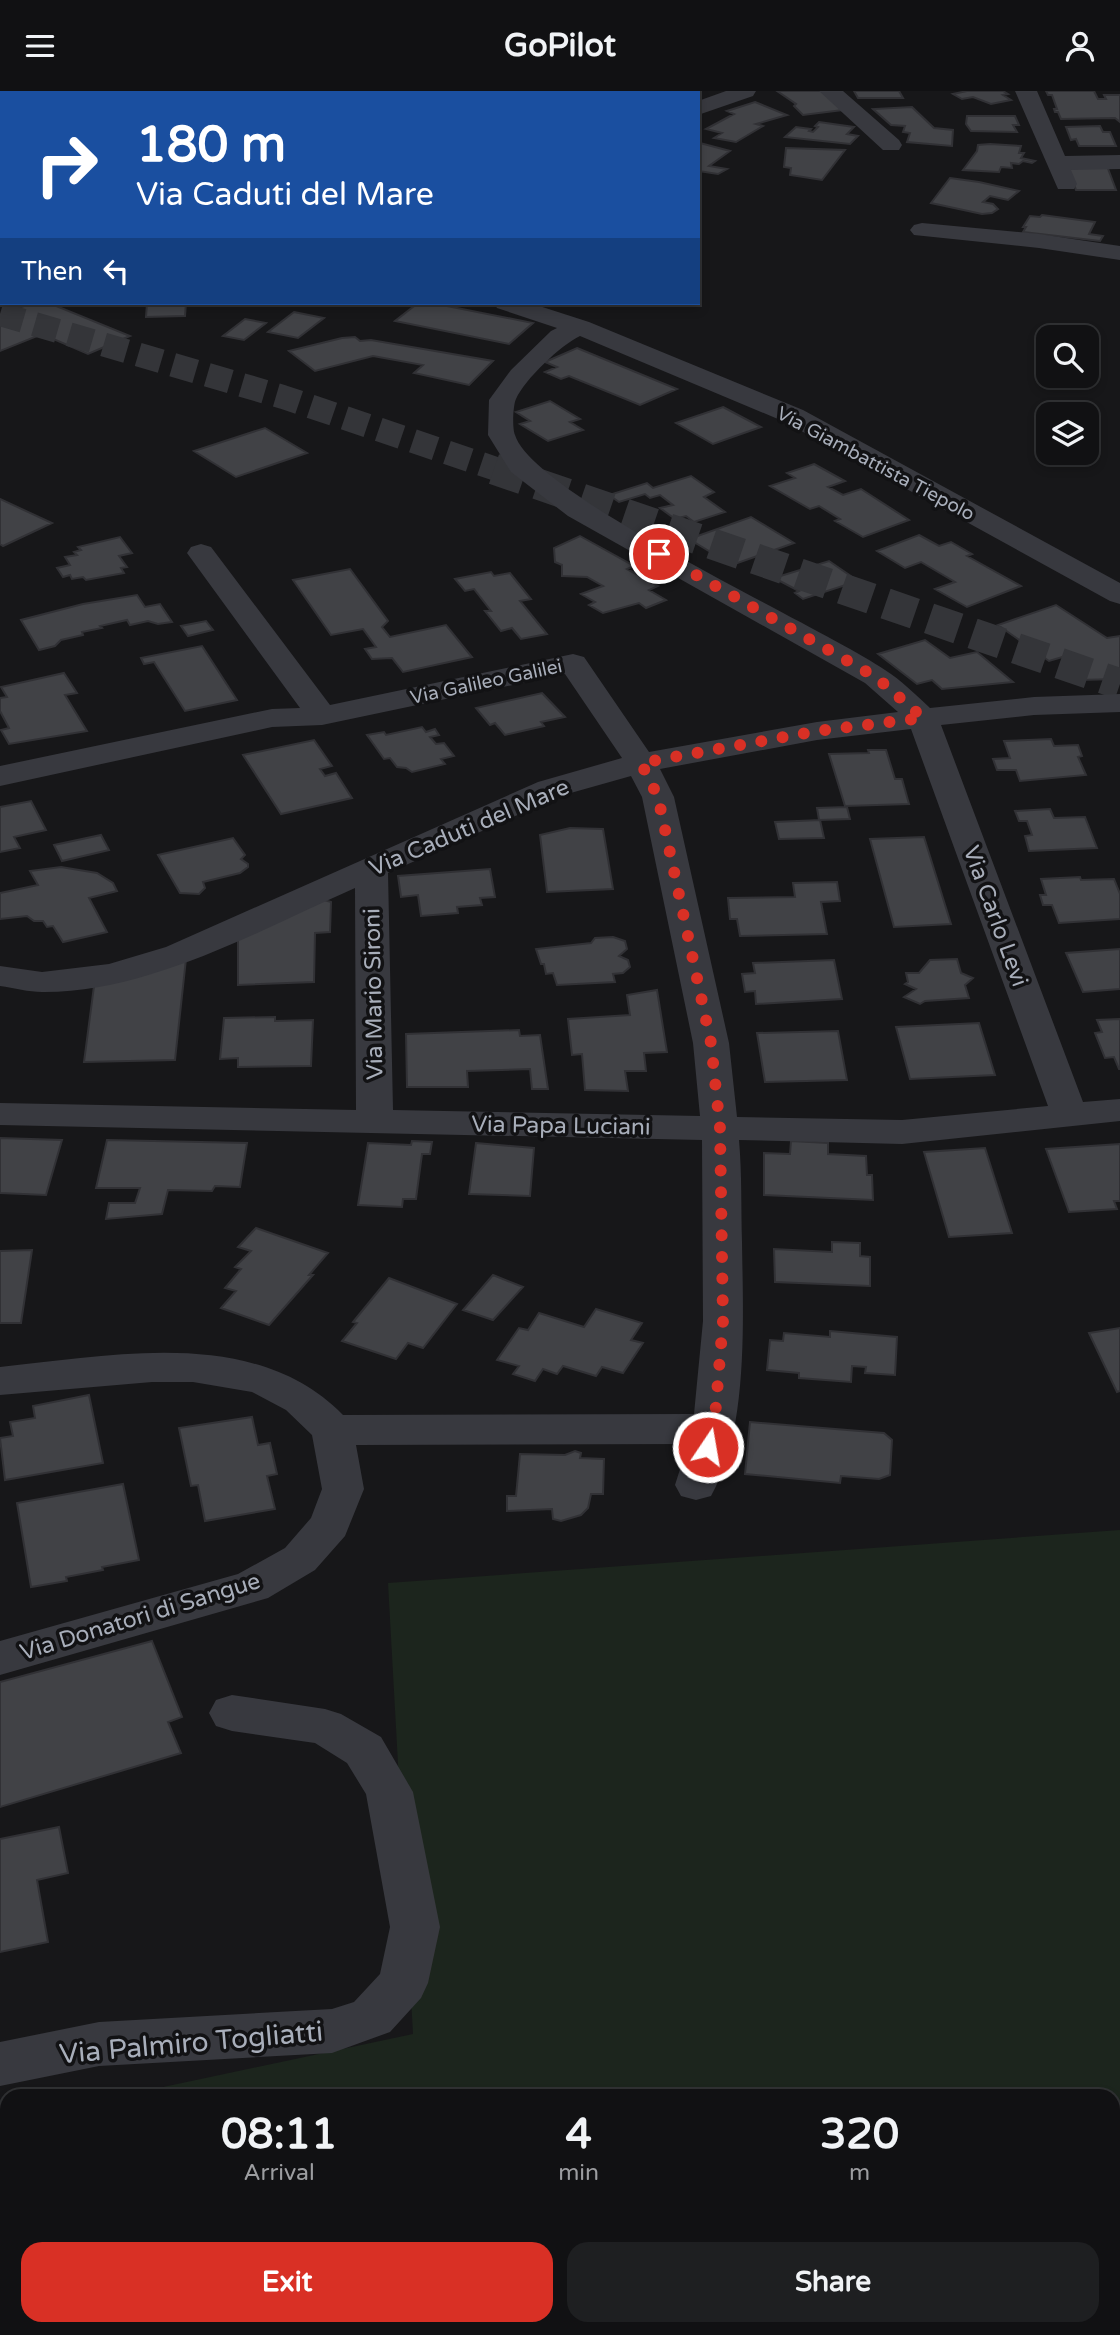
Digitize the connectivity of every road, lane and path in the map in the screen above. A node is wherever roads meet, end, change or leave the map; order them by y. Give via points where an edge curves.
1 (745, 91) edge
2 (830, 91) edge
3 (1026, 91) edge
4 (700, 108) edge
5 (891, 145) dead end
6 (1120, 162) edge
7 (922, 230) dead end
8 (1120, 253) edge
9 (512, 305) edge
10 (580, 327) junction
11 (201, 552) dead end
12 (1120, 595) edge
13 (1120, 703) edge
14 (321, 716) junction
15 (923, 718) junction
16 (641, 763) junction
17 (0, 776) edge
18 (371, 867) junction
19 (0, 976) edge
20 (1120, 1109) edge
21 (0, 1114) edge
22 (1069, 1114) junction
23 (375, 1121) junction
24 (720, 1128) junction
25 (0, 1381) edge
26 (714, 1429) junction
27 (332, 1430) junction
28 (695, 1485) dead end
29 (0, 1658) edge
30 (232, 1713) dead end
31 (0, 2064) edge

1 - 4 street
2 - 5 street
3 - 6 street via 1062,173
7 - 8 street
9 - 10 street, Via Giambattista Tiepolo
10 - 12 street, Via Giambattista Tiepolo via 794,416
10 - 15 street via 559,336 502,400 501,435 521,465 578,510 876,677
11 - 14 street
13 - 15 street, Via Caduti del Mare via 1034,706
14 - 16 street, Via Galileo Galilei via 573,663
14 - 17 street, Via Galileo Galilei via 272,718
15 - 16 street, Via Caduti del Mare via 817,731
15 - 22 street, Via Carlo Levi
16 - 18 street, Via Caduti del Mare via 549,789
16 - 24 street via 658,797 711,1043
18 - 19 street, Via Caduti del Mare via 178,954 113,974 42,982
18 - 23 street, Via Mario Sironi
20 - 22 street, Via Papa Luciani
21 - 23 street, Via Papa Luciani
22 - 24 street, Via Papa Luciani via 902,1132
23 - 24 street, Via Papa Luciani
24 - 26 street via 723,1321
25 - 27 street via 169,1366 244,1374 296,1397
26 - 27 street
26 - 28 street
27 - 29 street, Via Donatori di Sangue via 343,1489 330,1525 300,1559 251,1585
30 - 31 street, Via Palmiro Togliatti via 325,1727 364,1750 389,1792 415,1927 403,1983 372,2017 332,2031 99,2044

